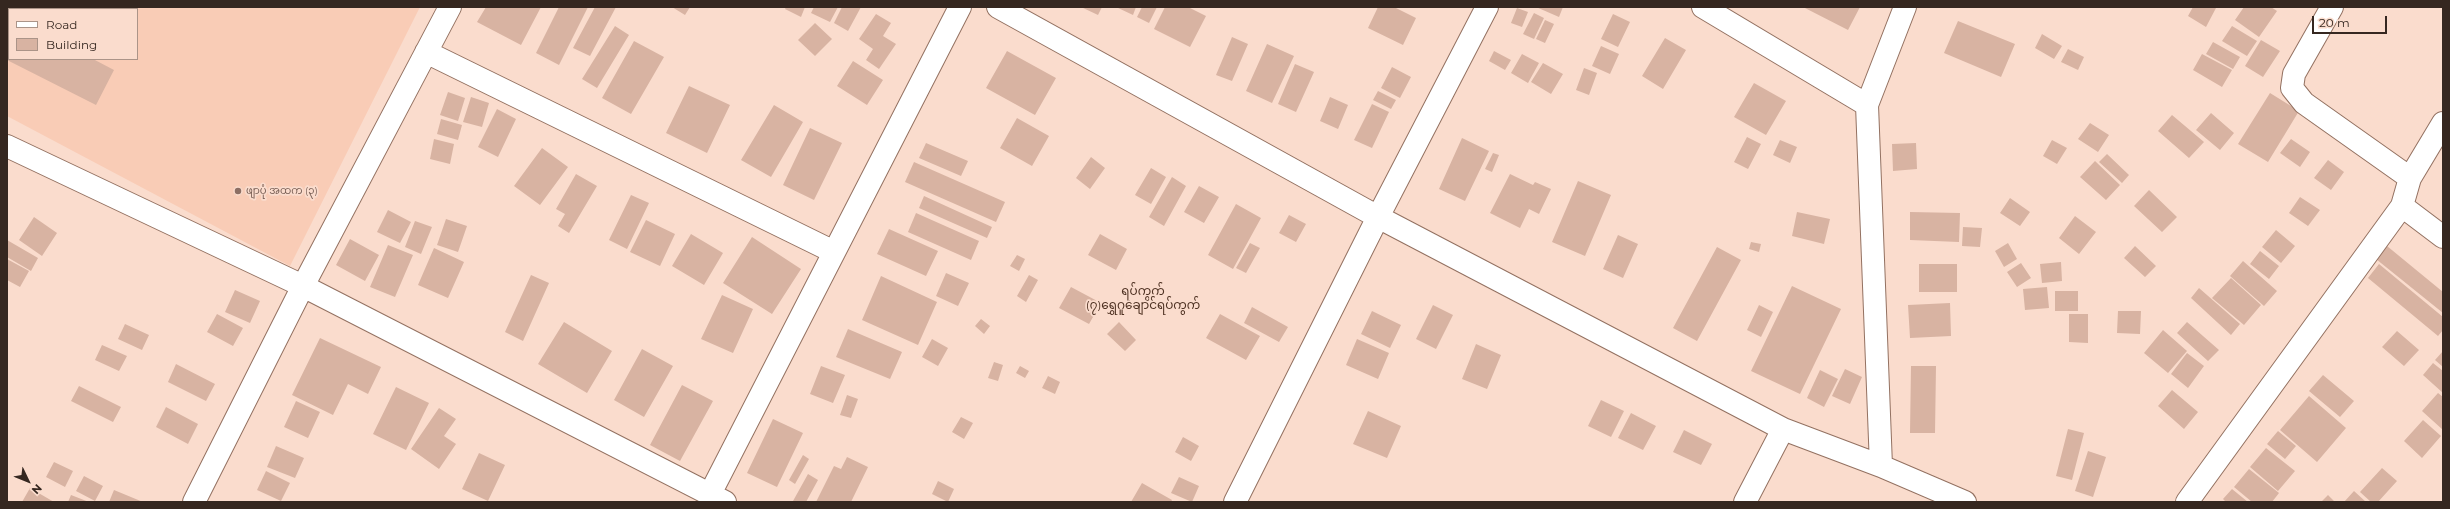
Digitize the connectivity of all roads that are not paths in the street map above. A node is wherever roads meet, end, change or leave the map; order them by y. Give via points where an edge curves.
1 (450, 7) edge
2 (960, 7) edge
3 (998, 7) edge
4 (1487, 7) edge
5 (1703, 7) edge
6 (1905, 7) edge
7 (2332, 7) edge
8 (426, 52) junction
9 (1867, 105) junction
10 (2443, 123) edge
11 (7, 146) edge
12 (2410, 178) junction
13 (2402, 206) junction
14 (1378, 217) junction
15 (2443, 237) edge
16 (834, 252) junction
17 (303, 286) junction
18 (1783, 429) junction
19 (1881, 466) junction
20 (717, 498) edge
21 (194, 502) edge
22 (1235, 502) edge
23 (1745, 502) edge
24 (1965, 502) edge
25 (2187, 502) edge

1 - 8 street
2 - 16 street
3 - 14 street
4 - 14 street
5 - 9 street
6 - 9 street
7 - 12 street via 2294,74 2292,88 2304,103
8 - 16 street
8 - 17 street
9 - 19 street
10 - 12 street
11 - 17 street
12 - 13 street
13 - 15 street
13 - 25 street
14 - 18 street
14 - 22 street
16 - 20 street
17 - 20 street
17 - 21 street
18 - 19 street
18 - 23 street
19 - 24 street

